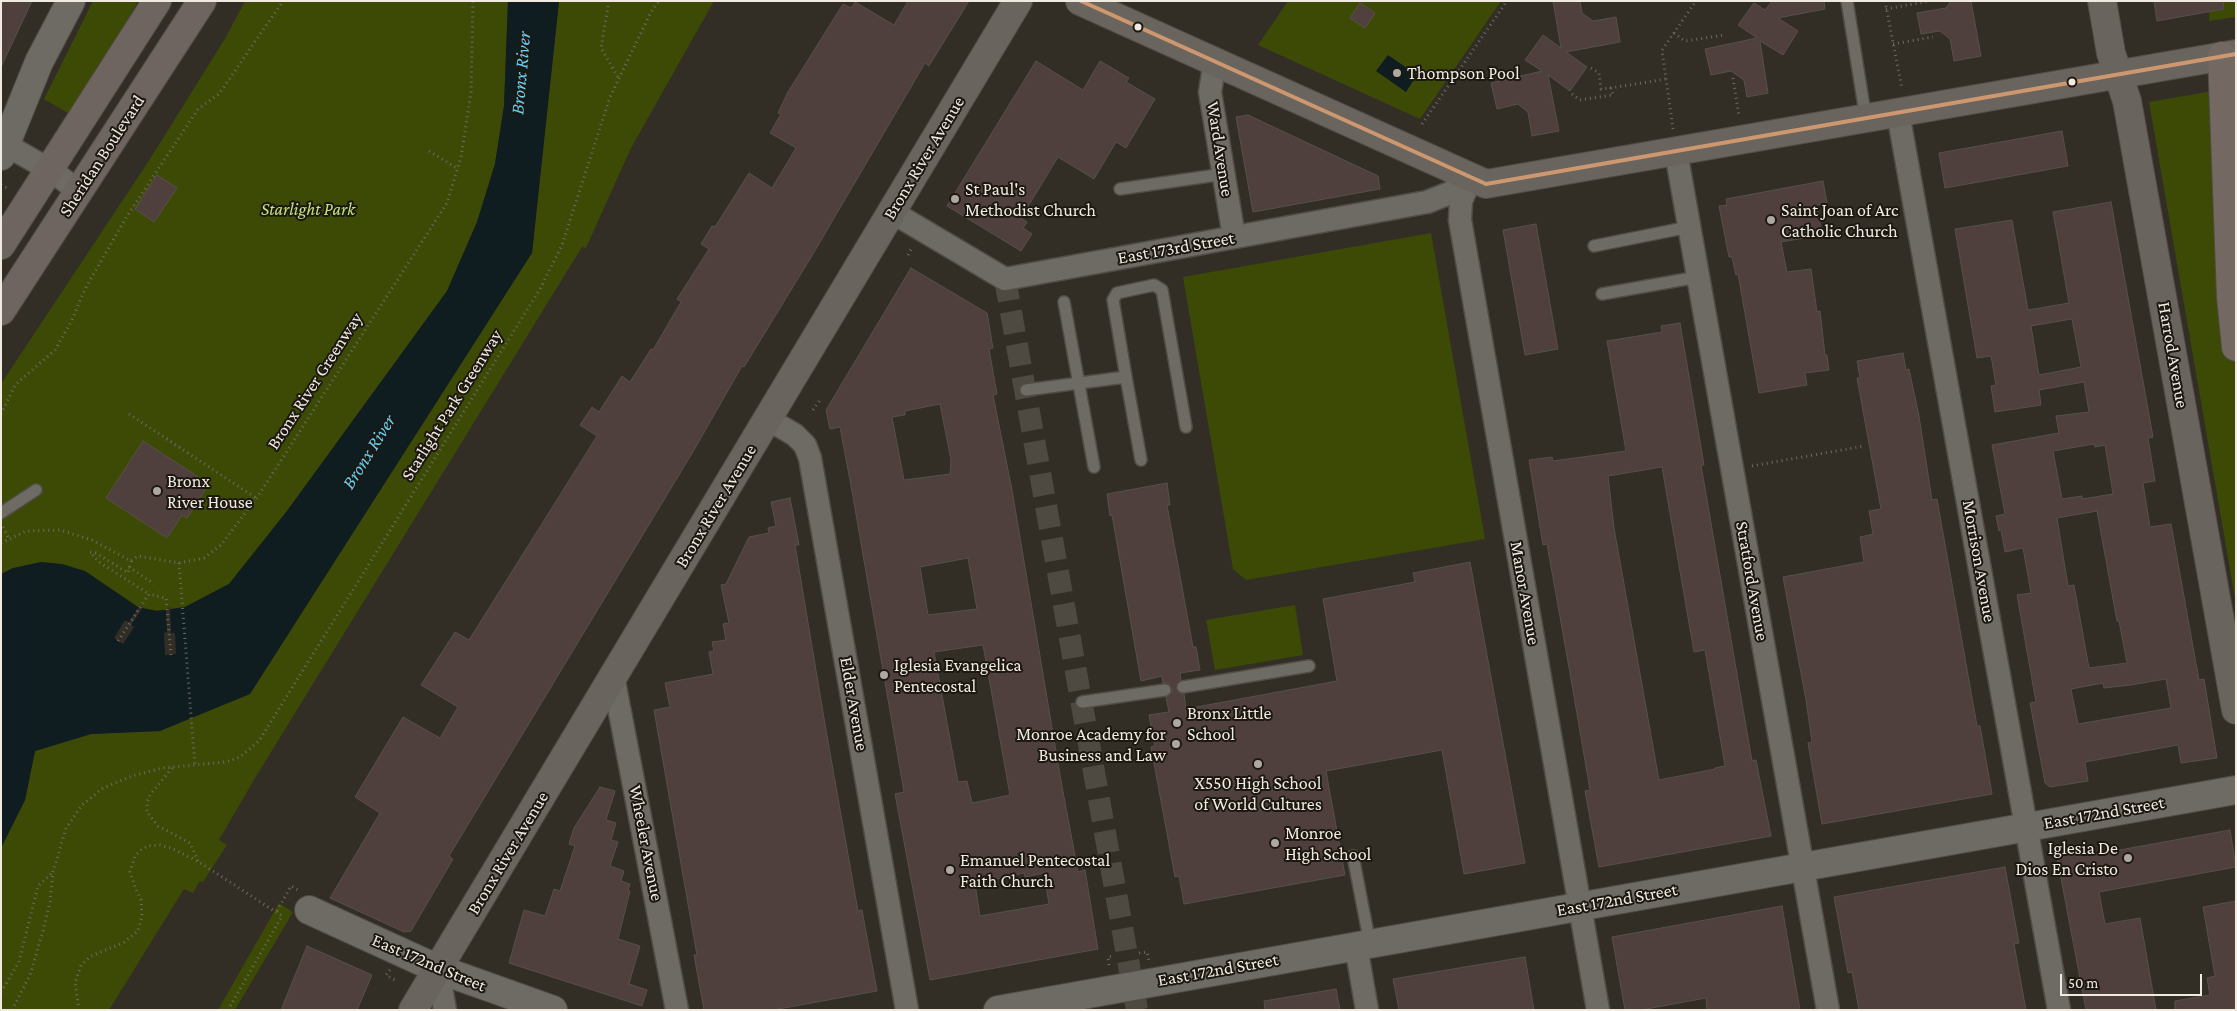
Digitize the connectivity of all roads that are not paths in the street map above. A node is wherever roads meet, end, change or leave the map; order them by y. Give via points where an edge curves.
1 (71, 1) edge
2 (157, 1) edge
3 (202, 1) edge
4 (1018, 1) edge
5 (1080, 1) edge
6 (1847, 1) edge
7 (2102, 1) edge
8 (2229, 55) edge
9 (1215, 61) junction
10 (2119, 74) junction
11 (1902, 112) junction
12 (1866, 118) junction
13 (3, 148) edge
14 (1676, 152) junction
15 (50, 170) junction
16 (1224, 174) junction
17 (1471, 178) junction
18 (1120, 189) dead end
19 (79, 191) junction
20 (892, 212) junction
21 (1689, 228) junction
22 (1234, 237) junction
23 (1, 245) edge
24 (1594, 246) dead end
25 (1698, 277) junction
26 (1602, 294) dead end
27 (1064, 302) dead end
28 (1, 311) edge
29 (2236, 348) edge
30 (1126, 377) junction
31 (1078, 384) junction
32 (1026, 390) dead end
33 (768, 419) junction
34 (1186, 427) dead end
35 (1141, 460) dead end
36 (1094, 467) dead end
37 (36, 490) dead end
38 (1, 513) edge
39 (1308, 666) dead end
40 (613, 676) junction
41 (1182, 687) dead end
42 (1165, 690) dead end
43 (1082, 702) dead end
44 (2236, 710) edge
45 (2236, 790) edge
46 (2026, 827) junction
47 (1353, 856) dead end
48 (1803, 867) junction
49 (1580, 906) junction
50 (298, 914) road end
51 (1363, 945) junction
52 (438, 969) junction
53 (413, 1010) edge
54 (445, 1010) edge
55 (553, 1010) edge
56 (677, 1010) edge
57 (907, 1010) edge
58 (998, 1010) edge
59 (1367, 1010) edge
60 (1598, 1010) edge
61 (1828, 1010) edge
62 (2059, 1010) edge

1 - 13 street via 40,62
2 - 15 main road, Sheridan Boulevard
3 - 19 main road, Sheridan Boulevard
4 - 20 main road, Bronx River Avenue
5 - 9 main road
6 - 12 lane
7 - 10 main road, Harrod Avenue via 2111,53
8 - 10 main road
8 - 29 highway via 2231,297
9 - 16 street, Ward Avenue via 1210,92
9 - 17 main road
10 - 11 main road
10 - 44 main road, Harrod Avenue via 2128,101
11 - 12 main road
11 - 46 street, Morrison Avenue
12 - 14 main road
13 - 15 street
14 - 17 main road via 1490,184
14 - 21 street, Stratford Avenue
15 - 19 street
15 - 23 main road, Sheridan Boulevard
16 - 18 lane
16 - 22 street, Ward Avenue
17 - 22 street, East 173rd Street via 1450,193 1427,202
17 - 49 street, Manor Avenue via 1462,201 1460,220
19 - 28 main road, Sheridan Boulevard
20 - 22 street, East 173rd Street via 1005,279
20 - 33 main road, Bronx River Avenue
21 - 24 lane
21 - 25 street, Stratford Avenue
25 - 26 lane
25 - 48 street, Stratford Avenue
27 - 31 lane
30 - 31 lane
30 - 34 lane via 1113,300 1117,293 1154,285 1162,290
30 - 35 lane
31 - 32 lane
31 - 36 lane
33 - 40 main road, Bronx River Avenue
33 - 57 street, Elder Avenue via 795,435 805,445 810,458
37 - 38 lane
39 - 41 lane
40 - 52 main road, Bronx River Avenue
40 - 56 street, Wheeler Avenue
42 - 43 lane
45 - 46 street, East 172nd Street
46 - 48 street, East 172nd Street
46 - 62 street, Morrison Avenue
47 - 51 lane
48 - 49 street, East 172nd Street
48 - 61 street, Stratford Avenue
49 - 51 street, East 172nd Street
49 - 60 street, Manor Avenue
50 - 52 street, East 172nd Street
51 - 58 street, East 172nd Street
51 - 59 street
52 - 53 main road, Bronx River Avenue
52 - 54 street
52 - 55 street, East 172nd Street

